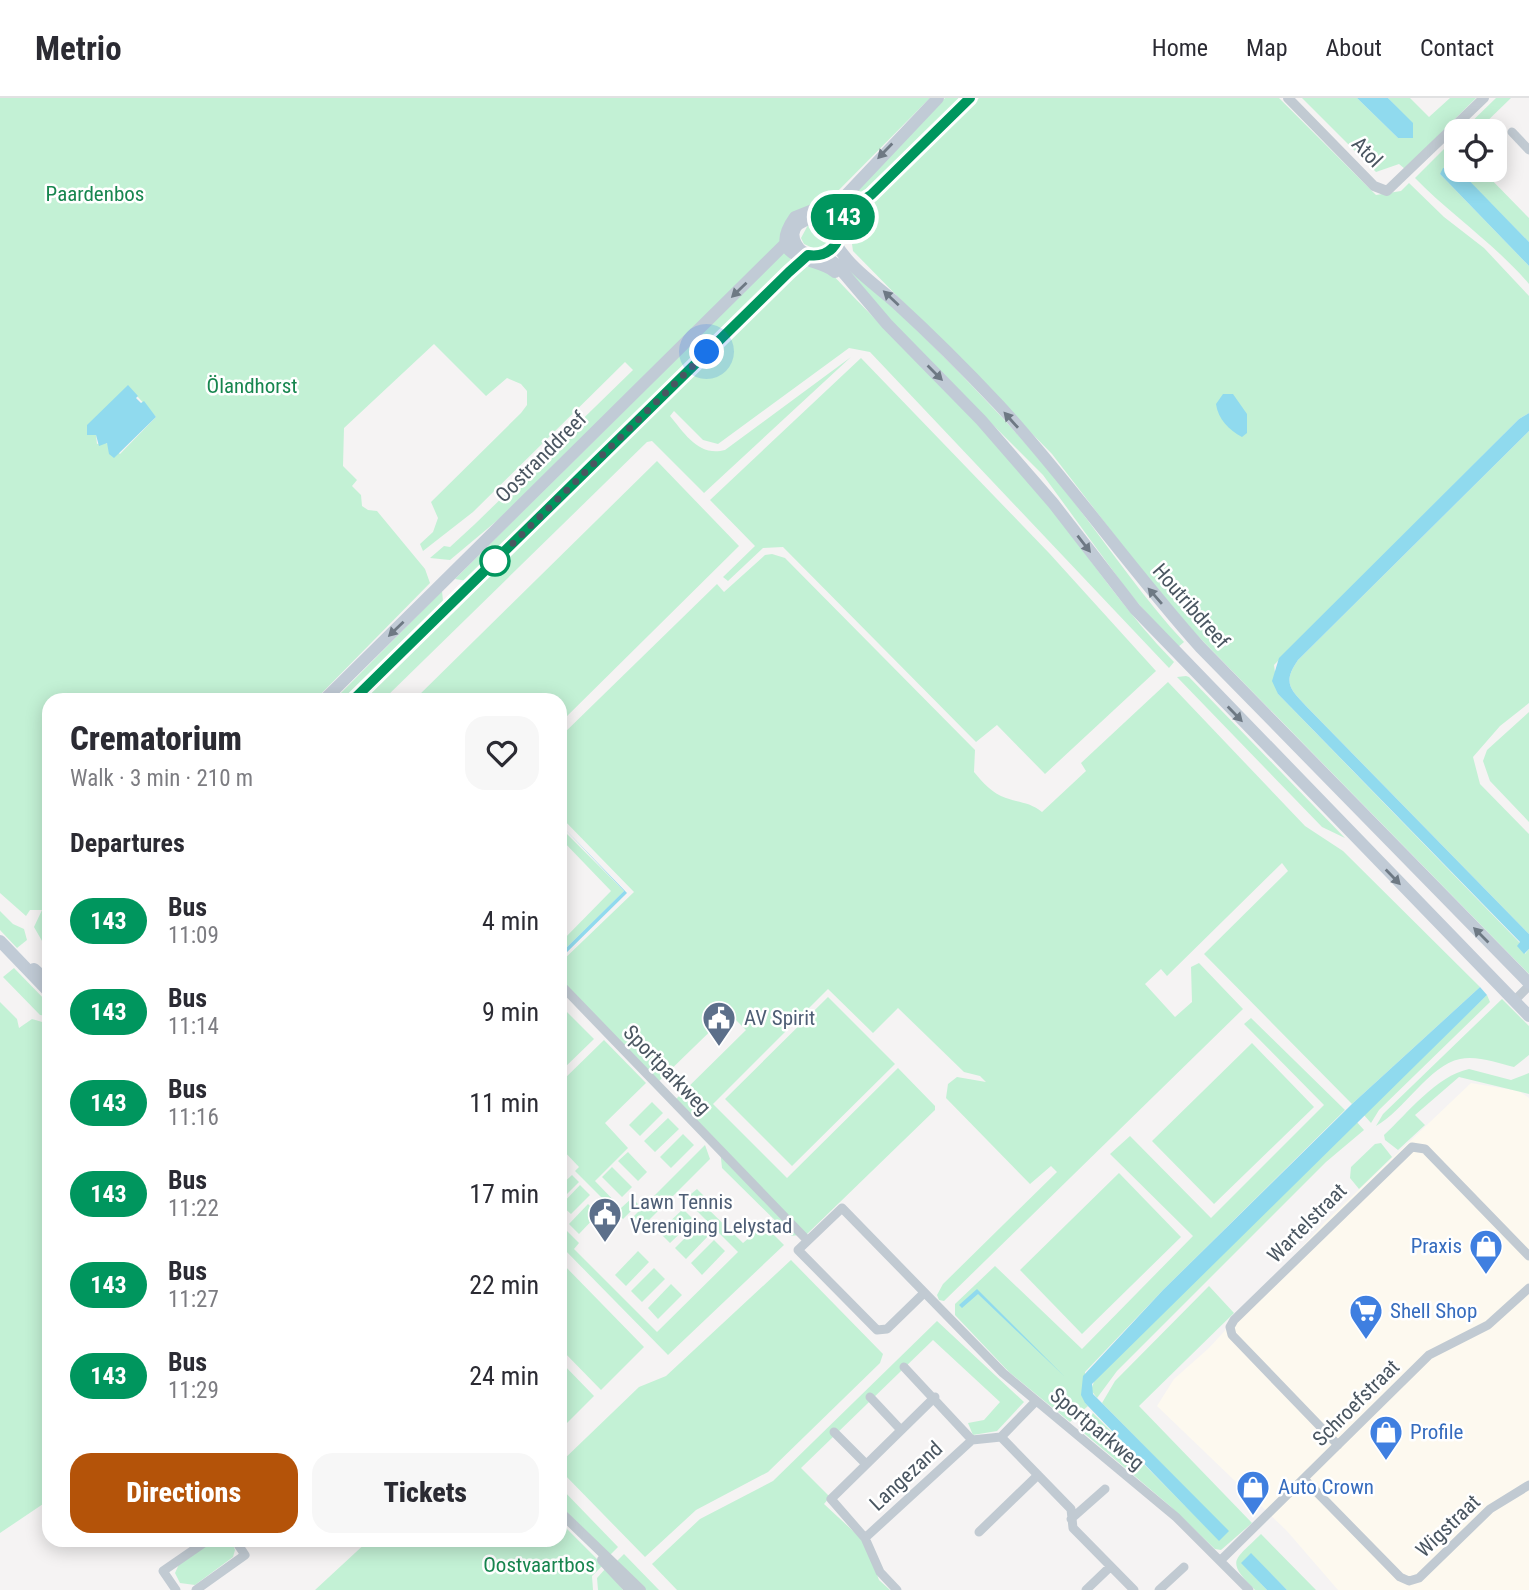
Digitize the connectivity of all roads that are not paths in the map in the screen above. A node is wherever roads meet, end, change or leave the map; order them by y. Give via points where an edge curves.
1 (938, 98) edge
2 (970, 98) edge
3 (1288, 98) edge
4 (1484, 98) edge
5 (1512, 132) dead end
6 (1529, 149) edge
7 (871, 195) junction
8 (826, 211) junction
9 (838, 224) junction
10 (787, 242) junction
11 (836, 244) junction
12 (813, 259) junction
13 (866, 275) junction
14 (331, 693) edge
15 (360, 693) edge
16 (0, 940) edge
17 (42, 979) edge
18 (1529, 985) edge
19 (567, 991) edge
20 (1514, 1001) junction
21 (1529, 1016) edge
22 (807, 1240) junction
23 (1529, 1256) edge
24 (1529, 1287) edge
25 (924, 1293) junction
26 (904, 1367) dead end
27 (870, 1397) dead end
28 (935, 1397) junction
29 (1036, 1401) junction
30 (901, 1430) junction
31 (834, 1432) dead end
32 (1001, 1437) junction
33 (972, 1440) junction
34 (1338, 1445) junction
35 (866, 1464) junction
36 (1038, 1475) junction
37 (1304, 1479) junction
38 (1529, 1485) edge
39 (1105, 1489) dead end
40 (567, 1520) edge
41 (1071, 1520) junction
42 (567, 1521) edge
43 (979, 1532) dead end
44 (865, 1538) junction
45 (198, 1547) edge
46 (240, 1547) edge
47 (1221, 1560) junction
48 (1111, 1567) junction
49 (1184, 1567) dead end
50 (176, 1590) edge
51 (196, 1590) edge
52 (630, 1590) edge
53 (640, 1590) edge
54 (897, 1590) edge
55 (1086, 1590) edge
56 (1134, 1590) edge
57 (1159, 1590) edge
58 (1249, 1590) edge

1 -> 8 main road
2 - 7 main road
3 - 4 street, Atol via 1374,186 1387,191
5 - 6 street
7 - 9 main road via 853,206
7 - 13 main road via 849,220 846,239 847,249
8 - 9 main road
8 - 10 main road, Oostranddreef via 809,209 795,217
8 - 12 main road via 807,217 796,227 796,244
9 - 11 main road
10 - 12 main road, Houtribdreef via 793,254
10 -> 14 main road, Oostranddreef
11 - 12 main road
11 - 13 main road, Houtribdreef
12 - 15 main road, Oostranddreef
12 -> 20 main road, Houtribdreef via 836,264 1053,503 1135,609
18 -> 13 main road, Houtribdreef via 1200,647 998,405
16 - 17 main road
18 - 20 street
19 - 22 street, Sportparkweg
20 - 21 main road, Houtribdreef
22 - 25 street, Sportparkweg via 842,1208
22 - 25 street via 798,1250 877,1330 887,1329
23 - 34 street, Wartelstraat via 1424,1149 1412,1147 1234,1320 1232,1335
24 - 34 street, Schroefstraat via 1494,1321 1429,1355
25 - 29 street, Sportparkweg
26 - 28 street, Langezand
27 - 30 street, Langezand
28 - 30 street, Langezand
28 - 33 street, Langezand
29 - 32 street
29 - 47 street, Sportparkweg
30 - 35 street, Langezand
31 - 35 street, Langezand
32 - 33 street, Langezand
32 - 36 street
33 - 44 street, Langezand
34 - 37 street, Schroefstraat
35 - 44 street, Langezand via 831,1502
36 - 41 street via 1071,1508
36 - 43 street
37 - 38 street, Wigstraat via 1409,1581 1419,1578 1490,1509
37 - 47 street, Schroefstraat
39 - 41 street
40 - 53 street
41 - 48 street via 1073,1528
42 - 52 street
44 - 54 street, Langezand via 880,1572
45 - 50 street via 163,1571
46 - 51 street via 245,1555
47 - 58 street, Sportparkweg
48 - 55 street
48 - 56 street
49 - 57 street

